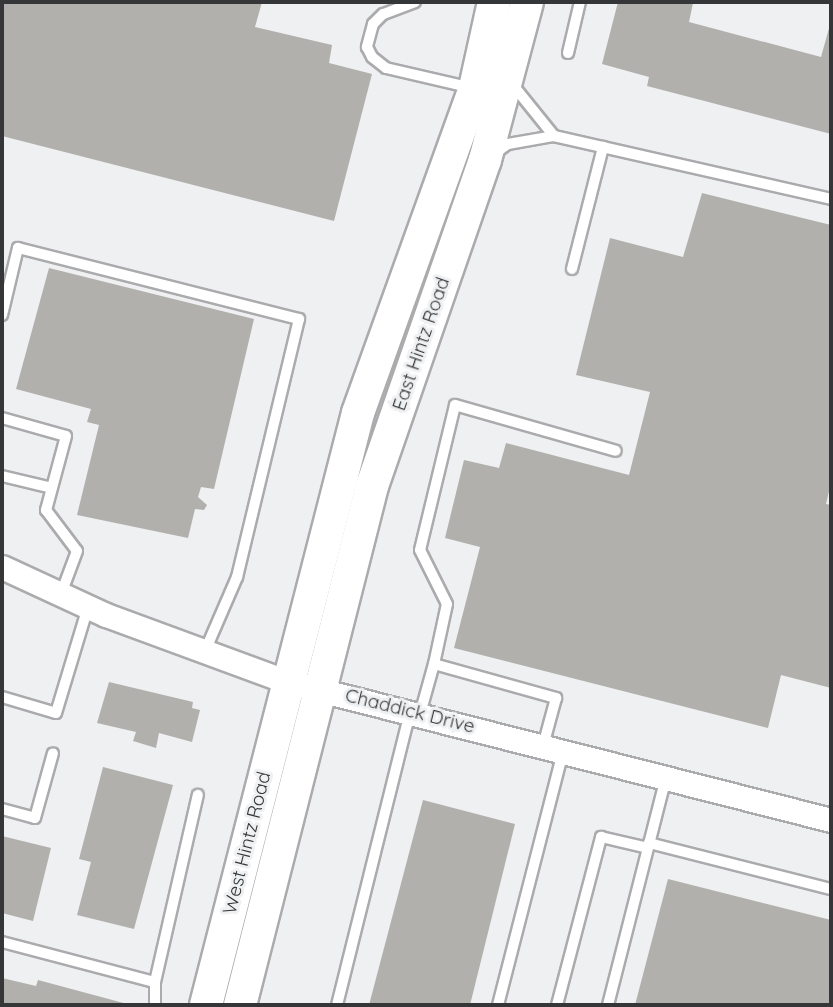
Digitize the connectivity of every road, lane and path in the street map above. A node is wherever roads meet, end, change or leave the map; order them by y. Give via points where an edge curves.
1 (415, 2) edge
2 (490, 2) edge
3 (527, 2) edge
4 (580, 2) edge
5 (568, 53) dead end
6 (507, 77) junction
7 (475, 88) junction
8 (554, 136) junction
9 (603, 147) junction
10 (485, 160) junction
11 (831, 198) edge
12 (572, 269) dead end
13 (2, 315) edge
14 (2, 418) edge
15 (616, 451) dead end
16 (2, 476) edge
17 (52, 488) junction
18 (2, 567) edge
19 (61, 594) junction
20 (89, 607) junction
21 (205, 651) junction
22 (434, 664) junction
23 (288, 682) junction
24 (321, 688) junction
25 (2, 697) edge
26 (415, 713) junction
27 (553, 748) junction
28 (53, 753) dead end
29 (666, 777) junction
30 (198, 795) dead end
31 (2, 809) edge
32 (831, 820) edge
33 (648, 846) junction
34 (831, 889) edge
35 (2, 942) edge
36 (155, 982) junction
37 (155, 1005) edge
38 (206, 1005) edge
39 (240, 1005) edge
40 (337, 1005) edge
41 (498, 1005) edge
42 (557, 1005) edge
43 (608, 1005) edge

1 - 7 lane via 383,14 373,24 367,47 372,57 386,68
2 - 7 main road, East Hintz Road
3 - 6 main road, East Hintz Road
4 - 5 lane
6 - 8 lane
6 - 10 main road, East Hintz Road
7 - 23 main road, East Hintz Road via 358,413
8 - 9 lane
8 - 10 lane via 508,144
9 - 11 lane
9 - 12 lane
10 - 24 main road, East Hintz Road via 372,486
13 - 21 lane via 18,248 299,319 237,577
14 - 17 lane via 66,436
15 - 22 lane via 455,405 420,550 447,604
16 - 17 lane
17 - 19 lane via 46,510 76,551
18 - 19 street, Chaddick Drive
19 - 20 street, Chaddick Drive
20 - 21 street, Chaddick Drive
20 - 25 lane via 56,713
21 - 23 street, Chaddick Drive
22 - 26 lane
22 - 27 lane via 556,698
23 - 24 street, Chaddick Drive
23 - 38 main road, West Hintz Road
24 - 26 street, Chaddick Drive
24 - 39 main road, West Hintz Road
26 - 27 street, Chaddick Drive
26 - 40 lane
27 - 29 street, Chaddick Drive
27 - 41 lane
28 - 31 lane via 35,818
29 - 32 street, Chaddick Drive
29 - 33 lane
30 - 36 lane
33 - 34 lane
33 - 42 lane via 601,837
33 - 43 lane
35 - 36 lane
36 - 37 lane

